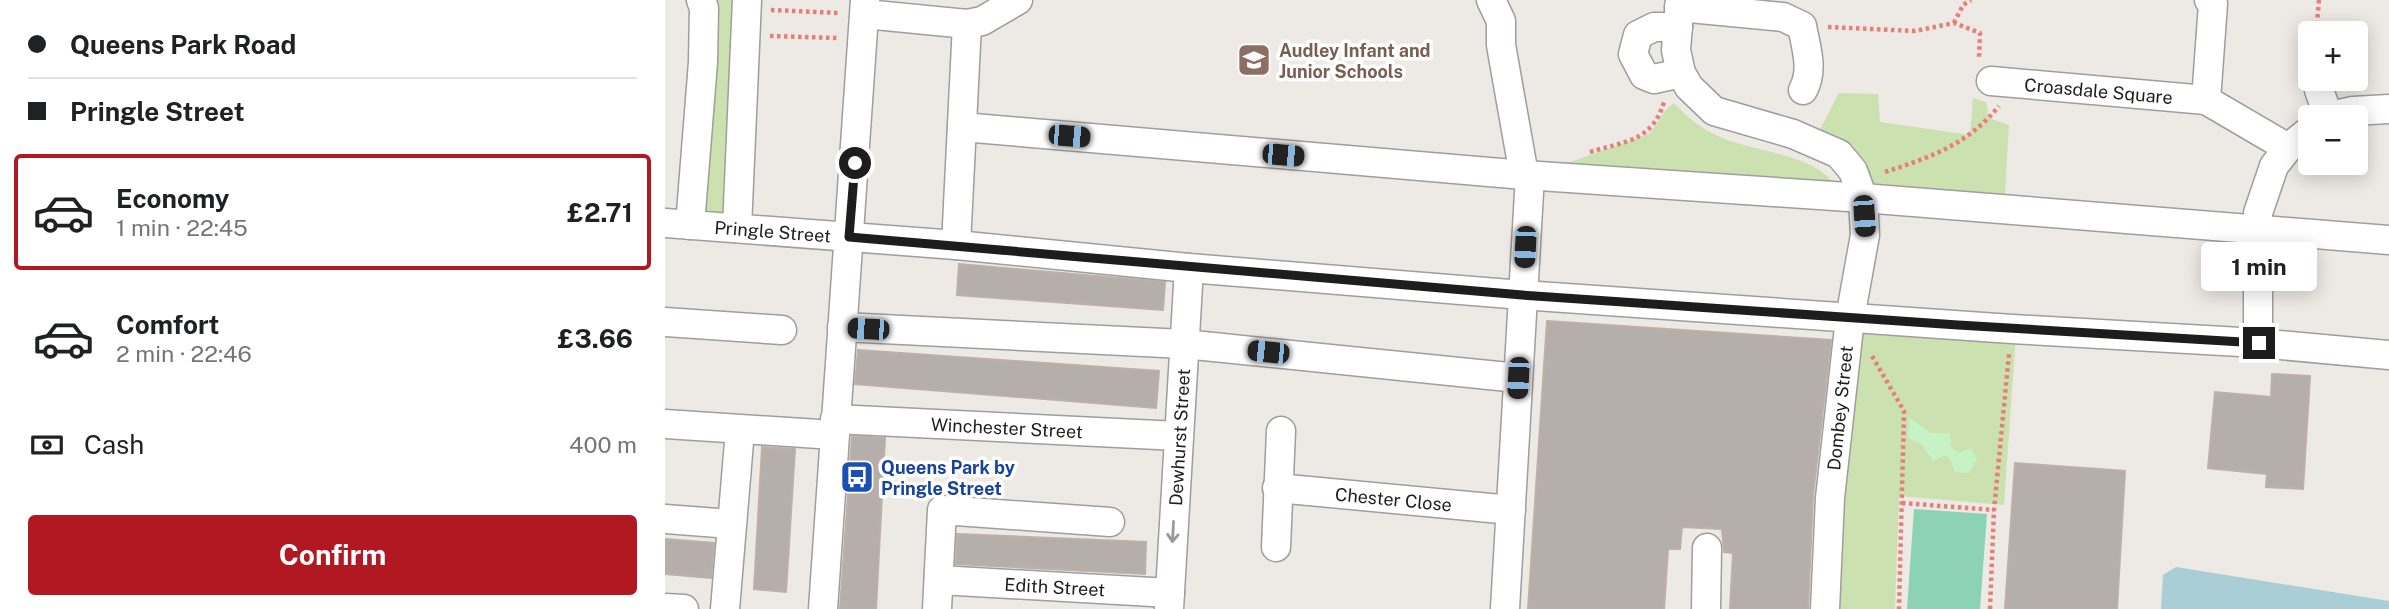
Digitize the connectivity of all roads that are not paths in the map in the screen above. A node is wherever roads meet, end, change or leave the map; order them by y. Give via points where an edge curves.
1 (701, 0) edge
2 (1491, 0) edge
3 (2210, 0) edge
4 (1007, 4) edge
5 (1679, 11) edge
6 (747, 15) edge
7 (865, 18) edge
8 (967, 24) junction
9 (1685, 80) junction
10 (1999, 82) road end
11 (1803, 90) dead end
12 (2206, 100) junction
13 (2389, 109) edge
14 (2368, 110) edge
15 (962, 127) junction
16 (2298, 140) edge
17 (2288, 148) junction
18 (1536, 175) junction
19 (1860, 190) junction
20 (677, 224) edge
21 (737, 228) junction
22 (2259, 230) junction
23 (849, 237) junction
24 (2389, 240) edge
25 (956, 245) junction
26 (1189, 268) junction
27 (1522, 295) junction
28 (1850, 318) junction
29 (665, 322) edge
30 (842, 327) junction
31 (782, 330) dead end
32 (2259, 343) junction
33 (1184, 344) junction
34 (2389, 355) edge
35 (1518, 378) junction
36 (665, 424) edge
37 (835, 427) junction
38 (740, 430) junction
39 (1281, 431) dead end
40 (1178, 436) junction
41 (1277, 488) junction
42 (1511, 510) junction
43 (665, 519) edge
44 (1110, 522) dead end
45 (731, 524) junction
46 (1276, 547) dead end
47 (1707, 548) dead end
48 (939, 580) junction
49 (1169, 601) edge
50 (665, 608) edge
51 (684, 609) edge
52 (725, 609) edge
53 (823, 609) edge
54 (937, 609) edge
55 (1505, 609) edge
56 (1706, 609) edge
57 (1825, 609) edge

1 - 20 street via 703,62
2 - 18 street via 1501,21 1501,45
3 - 12 street
4 - 8 street via 982,21
5 - 9 street via 1676,50
5 - 9 street via 1638,35 1633,54 1644,75
5 - 11 street via 1783,17 1802,26 1808,59 1808,81
6 - 21 street
7 - 8 street
7 - 23 street
8 - 15 street
9 - 19 street via 1714,111 1793,134 1839,154 1853,171
10 - 12 street, Croasdale Square
12 - 17 street, Croasdale Square
13 - 14 street
15 - 18 street
15 - 25 street
16 - 17 street
17 - 22 street via 2274,166 2258,213
18 - 19 street
18 - 27 street
19 - 22 street
19 - 28 street, Dombey Street via 1865,234
20 - 21 street, Pringle Street
21 - 23 street, Pringle Street
22 - 24 street
22 - 32 street
23 - 25 street, Pringle Street
23 - 30 street
25 - 26 street, Pringle Street
26 - 27 street, Pringle Street
26 - 33 street, Dewhurst Street
27 - 28 street, Pringle Street
27 - 35 street
28 - 32 street, Pringle Street
28 - 57 street, Dombey Street via 1830,498
29 - 31 street
30 - 33 street
30 - 37 street
32 - 34 street, Pringle Street
33 - 35 street
33 - 40 street, Dewhurst Street
35 - 42 street
36 - 38 street, Winchester Street
37 - 38 street, Winchester Street
37 - 40 street, Winchester Street
37 - 53 street
38 - 45 street
39 - 41 street
40 -> 49 street, Dewhurst Street
41 - 42 street, Chester Close
41 - 46 street
42 - 55 street
43 - 45 street
44 - 48 street via 941,510
45 - 52 street
47 - 56 street
48 - 49 street, Edith Street
48 - 54 street
50 - 51 street

